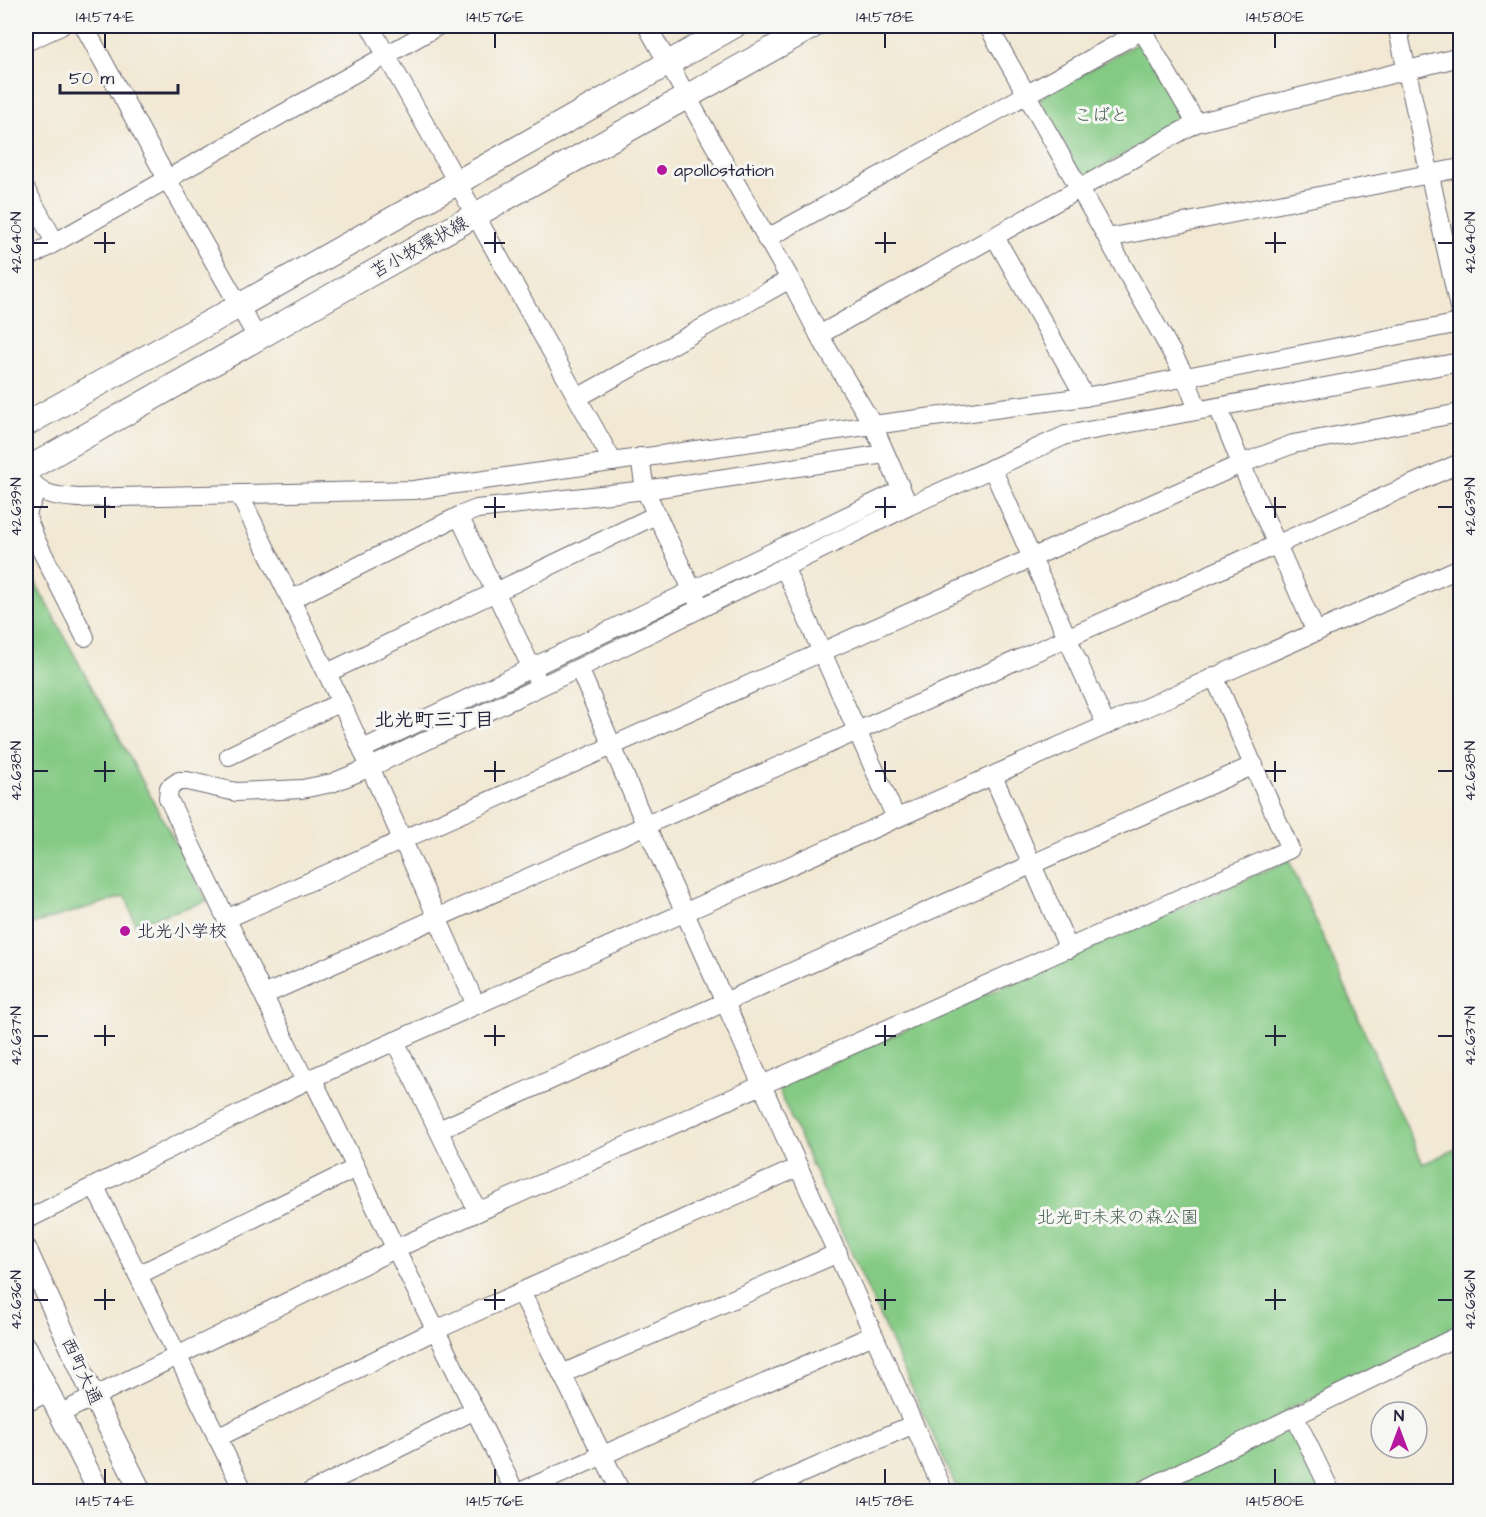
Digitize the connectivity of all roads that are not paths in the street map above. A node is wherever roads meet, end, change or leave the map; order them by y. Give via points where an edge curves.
1 (61, 26) edge
2 (84, 26) edge
3 (370, 26) edge
4 (438, 26) edge
5 (647, 26) edge
6 (734, 26) edge
7 (813, 26) edge
8 (988, 26) edge
9 (1397, 26) edge
10 (1146, 28) edge
11 (26, 42) edge
12 (387, 56) junction
13 (1461, 57) edge
14 (668, 63) junction
15 (1406, 70) junction
16 (1027, 95) junction
17 (687, 98) junction
18 (1196, 123) junction
19 (1461, 168) edge
20 (1431, 174) junction
21 (167, 179) junction
22 (458, 183) junction
23 (26, 190) edge
24 (1079, 190) junction
25 (477, 215) junction
26 (995, 237) junction
27 (1108, 238) junction
28 (766, 239) junction
29 (55, 242) junction
30 (26, 259) edge
31 (790, 279) junction
32 (239, 306) junction
33 (1461, 312) edge
34 (1461, 323) edge
35 (819, 335) junction
36 (258, 339) junction
37 (1461, 362) edge
38 (1185, 376) junction
39 (579, 397) junction
40 (1085, 397) junction
41 (1218, 407) junction
42 (1198, 410) junction
43 (1461, 413) edge
44 (26, 424) edge
45 (873, 424) junction
46 (885, 454) junction
47 (640, 457) junction
48 (613, 462) junction
49 (1461, 463) edge
50 (1241, 464) junction
51 (992, 468) junction
52 (29, 478) edge
53 (473, 481) junction
54 (645, 490) junction
55 (239, 494) junction
56 (905, 498) junction
57 (477, 509) junction
58 (656, 515) junction
59 (459, 516) junction
60 (1277, 544) junction
61 (1032, 559) junction
62 (784, 567) junction
63 (1461, 568) edge
64 (692, 591) junction
65 (495, 593) junction
66 (292, 599) junction
67 (700, 607) junction
68 (1316, 632) junction
69 (86, 637) dead end
70 (1066, 637) junction
71 (822, 653) junction
72 (532, 667) junction
73 (579, 668) junction
74 (327, 674) junction
75 (1214, 676) junction
76 (540, 685) junction
77 (341, 702) junction
78 (1106, 725) junction
79 (857, 731) junction
80 (611, 746) junction
81 (363, 749) junction
82 (229, 756) dead end
83 (1254, 765) junction
84 (371, 767) junction
85 (993, 776) junction
86 (896, 818) junction
87 (646, 826) junction
88 (403, 840) junction
89 (1031, 864) junction
90 (686, 911) junction
91 (437, 917) junction
92 (226, 919) junction
93 (1069, 949) junction
94 (264, 995) junction
95 (725, 1002) junction
96 (476, 1005) junction
97 (395, 1041) junction
98 (308, 1080) junction
99 (762, 1085) junction
100 (439, 1130) junction
101 (799, 1167) junction
102 (356, 1168) junction
103 (95, 1187) junction
104 (478, 1212) junction
105 (26, 1220) edge
106 (26, 1249) edge
107 (395, 1249) junction
108 (838, 1253) junction
109 (138, 1275) junction
110 (521, 1292) junction
111 (436, 1330) junction
112 (873, 1335) junction
113 (1461, 1335) edge
114 (26, 1347) edge
115 (177, 1357) junction
116 (562, 1374) junction
117 (48, 1392) junction
118 (93, 1396) junction
119 (26, 1403) edge
120 (475, 1410) junction
121 (59, 1414) junction
122 (1295, 1417) junction
123 (914, 1424) junction
124 (217, 1438) junction
125 (603, 1455) junction
126 (99, 1491) edge
127 (141, 1491) edge
128 (244, 1491) edge
129 (310, 1491) edge
130 (515, 1491) edge
131 (520, 1491) edge
132 (621, 1491) edge
133 (759, 1491) edge
134 (944, 1491) edge
135 (1140, 1491) edge
136 (1331, 1491) edge

1 - 11 street
2 - 21 street
3 - 12 street
4 - 12 street
5 - 14 street
6 - 14 main road, 苫小牧環状線
7 - 17 main road, 苫小牧環状線
8 - 16 street
9 - 15 street
10 - 16 street
10 - 18 street
12 - 21 street
12 - 22 street
13 - 15 street
14 - 17 street
14 - 22 main road, 苫小牧環状線
15 - 18 street
15 - 20 street
16 - 24 street
16 - 28 street
17 - 25 main road, 苫小牧環状線
17 - 28 street
18 - 24 street
19 - 20 street
20 - 27 street
20 - 33 street
21 - 29 street
21 - 32 street
22 - 25 street
22 - 32 main road, 苫小牧環状線
23 - 29 street
24 - 26 street
24 - 27 street
25 - 36 main road, 苫小牧環状線
25 - 39 street
26 - 35 street
26 - 40 street
27 - 38 street
28 - 31 street
29 - 30 street
31 - 35 street
31 - 39 street
32 - 36 street
32 - 44 main road, 苫小牧環状線
34 - 38 street
35 - 45 street
36 - 52 main road, 苫小牧環状線
37 - 41 street
38 - 40 street
38 - 42 street
39 - 48 street
40 - 45 street
41 - 42 street
41 - 50 street
42 - 51 street via 1065,435
43 - 50 street via 1293,444
45 - 46 street
45 - 47 street
46 - 54 street
46 - 56 street
47 - 48 street
47 - 54 street
48 - 53 street
49 - 60 street
50 - 60 street
50 - 61 street
51 - 56 street
51 - 61 street
52 - 55 street via 57,496 79,498
52 - 69 street via 26,515
53 - 55 street via 414,490
53 - 57 street
54 - 57 street
54 - 58 street
55 - 66 street
56 - 62 street
56 - 64 street
57 - 59 street
58 - 64 street
58 - 65 street
59 - 65 street
59 - 66 street
60 - 68 street
60 - 70 street
61 - 70 street
61 - 71 street
62 - 67 street
62 - 71 street
63 - 68 street
64 - 67 street
64 - 72 street
65 - 72 street
65 - 74 street
66 - 74 street
67 - 73 street
68 - 75 street
70 - 78 street
70 - 79 street
71 - 79 street
71 - 80 street
72 - 76 street
72 - 81 street
73 - 76 street
73 - 80 street
74 - 77 street
75 - 78 street
75 - 83 street
76 - 84 street
77 - 81 street
77 - 82 street
78 - 85 street
79 - 86 street
79 - 87 street
80 - 87 street
80 - 88 street
81 - 84 street
83 - 89 street
83 - 93 street via 1290,849
84 - 88 street
84 - 92 street via 333,783 302,789 236,792 187,781 169,788 168,798
85 - 86 street
85 - 89 street
86 - 90 street
87 - 90 street
87 - 91 street
88 - 91 street
88 - 92 street
89 - 93 street
89 - 95 street
90 - 95 street
90 - 96 street
91 - 94 street
91 - 96 street
92 - 94 street
93 - 99 street
94 - 98 street
95 - 99 street
95 - 100 street
96 - 97 street
97 - 98 street
97 - 100 street
98 - 102 street
98 - 103 street
99 - 101 street
99 - 104 street
100 - 104 street
101 - 108 street
101 - 110 street
102 - 107 street
102 - 109 street
103 - 105 street
103 - 109 street
104 - 107 street
106 - 118 street, 西町大通
107 - 111 street
107 - 115 street
108 - 112 street
108 - 116 street
109 - 115 street
110 - 111 street
110 - 116 street
111 - 120 street
111 - 124 street
112 - 123 street
112 - 125 street
113 - 122 street
114 - 117 street
115 - 118 street
115 - 124 street
116 - 125 street
117 - 119 street
117 - 121 street
118 - 121 street
118 - 127 street, 西町大通
120 - 129 street
120 - 130 street
121 - 126 street
122 - 135 street
122 - 136 street
123 - 133 street
123 - 134 street
124 - 128 street
125 - 131 street
125 - 132 street

